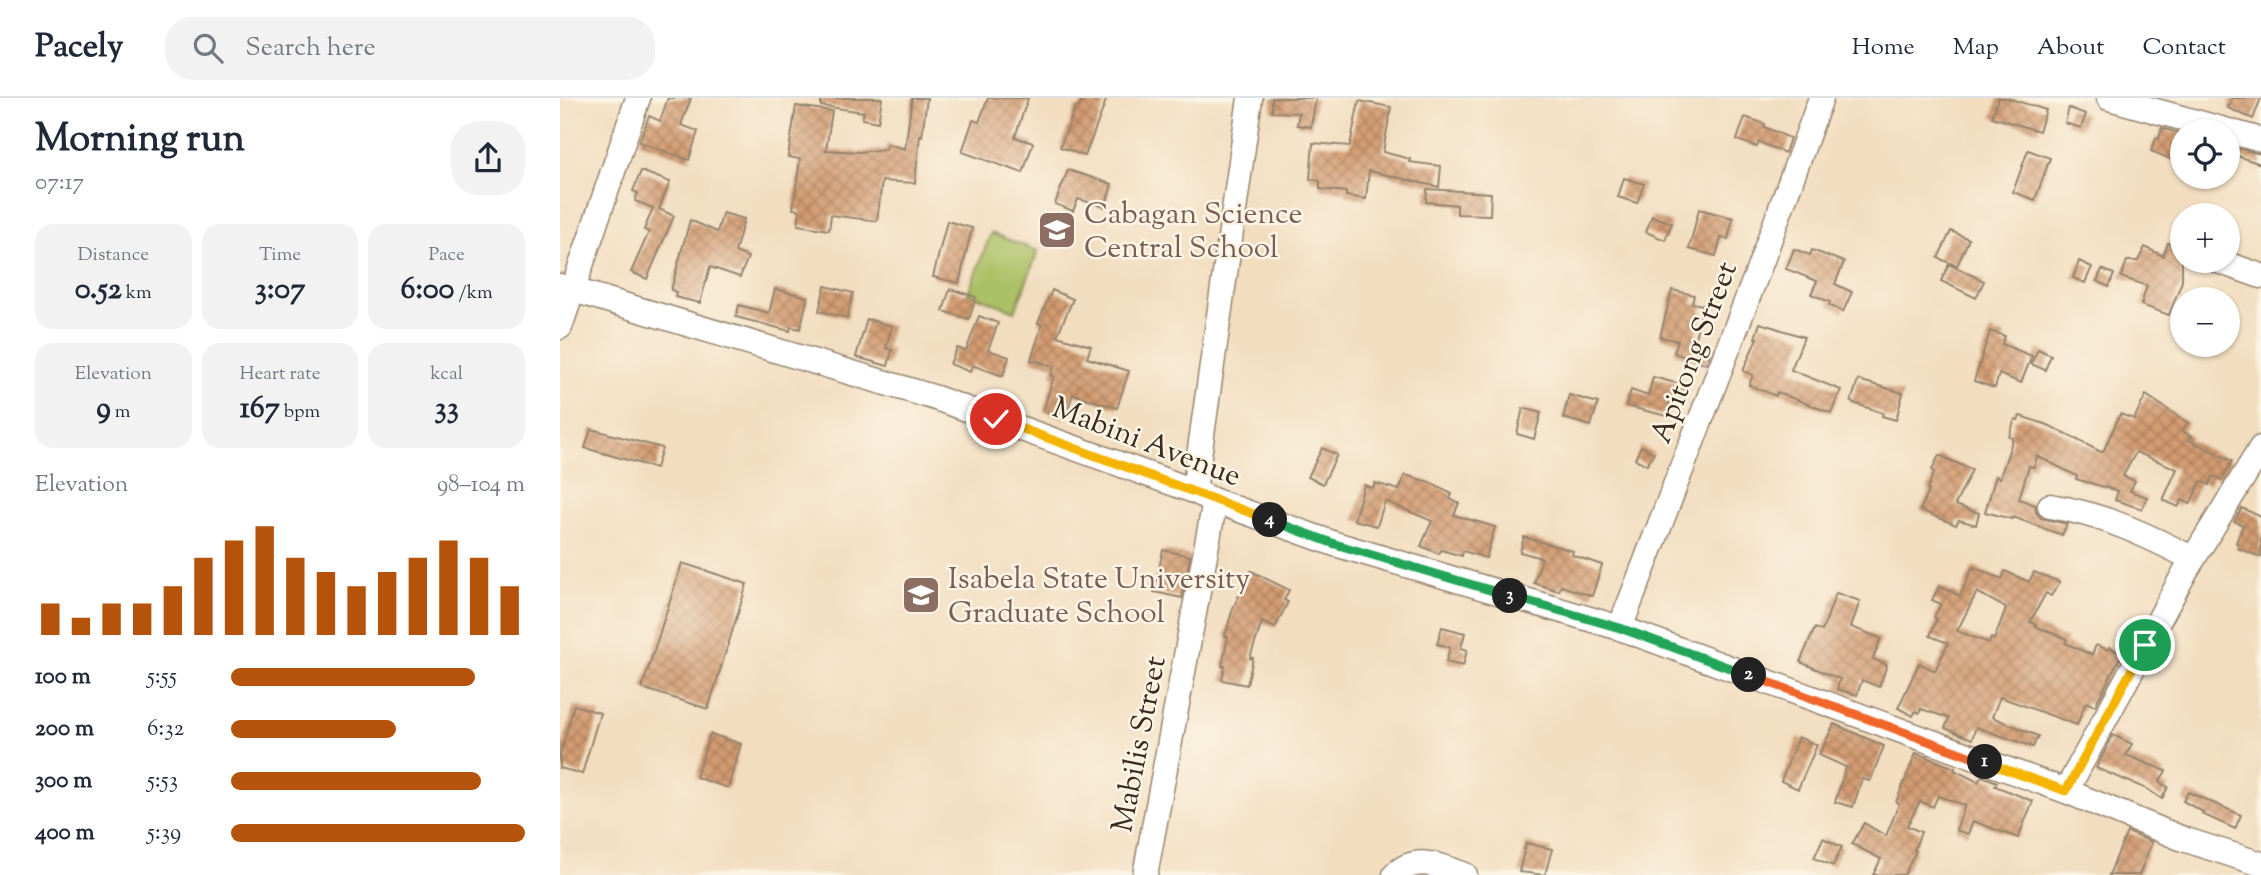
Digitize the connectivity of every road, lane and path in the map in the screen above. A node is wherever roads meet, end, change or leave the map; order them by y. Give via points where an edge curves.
1 (638, 98) edge
2 (1250, 98) edge
3 (1821, 98) edge
4 (2109, 98) edge
5 (2261, 140) edge
6 (2240, 269) edge
7 (2261, 276) edge
8 (566, 288) edge
9 (560, 327) edge
10 (2261, 448) edge
11 (1205, 496) junction
12 (2050, 506) dead end
13 (2193, 559) junction
14 (1620, 628) junction
15 (2066, 791) junction
16 (2261, 864) edge
17 (1145, 875) edge
18 (1395, 875) edge
19 (1465, 875) edge

1 - 8 street
2 - 11 street, Mabilis Street
3 - 14 street, Apitong Street
4 - 5 street
6 - 7 street
8 - 9 street
8 - 11 street, Mabini Avenue via 936,398
10 - 13 street
11 - 14 street, Mabini Avenue via 1335,544
11 - 17 street, Mabilis Street
12 - 13 street via 2125,526
13 - 15 street
14 - 15 street, Mabini Avenue
15 - 16 street, Mabini Avenue via 2183,839
18 - 19 street via 1413,863 1439,865

